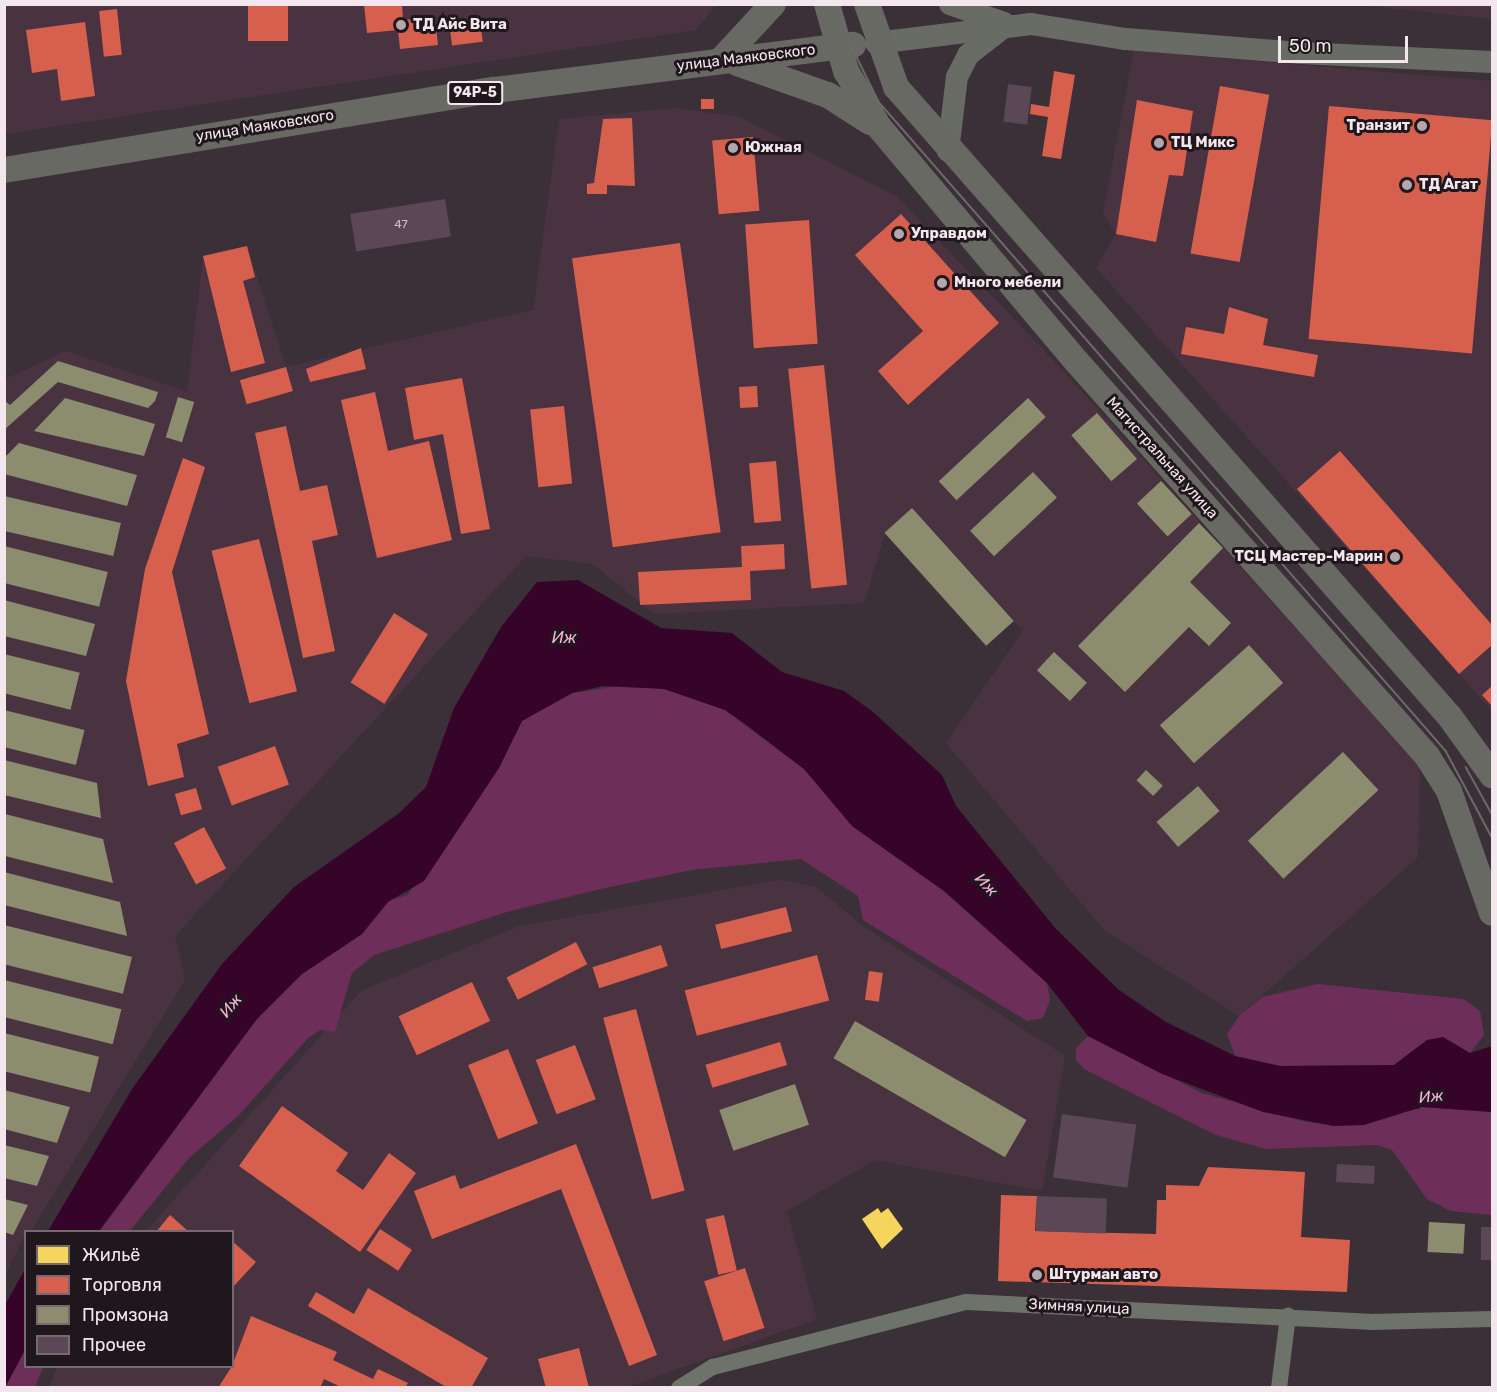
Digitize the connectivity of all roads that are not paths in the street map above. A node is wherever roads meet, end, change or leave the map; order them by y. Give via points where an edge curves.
1 (773, 4) edge
2 (828, 4) edge
3 (867, 4) edge
4 (950, 4) edge
5 (1008, 24) junction
6 (876, 43) junction
7 (838, 47) junction
8 (722, 59) junction
9 (1492, 62) edge
10 (879, 127) junction
11 (948, 151) junction
12 (4, 170) edge
13 (1492, 775) edge
14 (1492, 913) edge
15 (1288, 1316) junction
16 (1492, 1319) edge
17 (679, 1388) edge
18 (1279, 1388) edge

1 - 8 main road
2 - 7 main road, Магистральная улица
3 - 6 main road
4 - 5 main road
5 - 6 main road, улица Маяковского
5 - 9 main road, улица Маяковского via 1301,53
5 - 11 main road via 968,55 957,77
6 - 7 main road, улица Маяковского / 94Р-5
6 - 11 main road via 896,87
7 - 8 main road, улица Маяковского / 94Р-5
7 - 10 main road, Магистральная улица via 857,94
8 - 10 main road via 807,86
8 - 12 main road, улица Маяковского / 94Р-5 via 473,93
10 - 14 main road, Магистральная улица via 1077,363 1427,756 1453,800
11 - 13 main road via 1450,717
15 - 16 street, Зимняя улица via 1370,1322
15 - 17 street, Зимняя улица via 966,1302 713,1367
15 - 18 street

